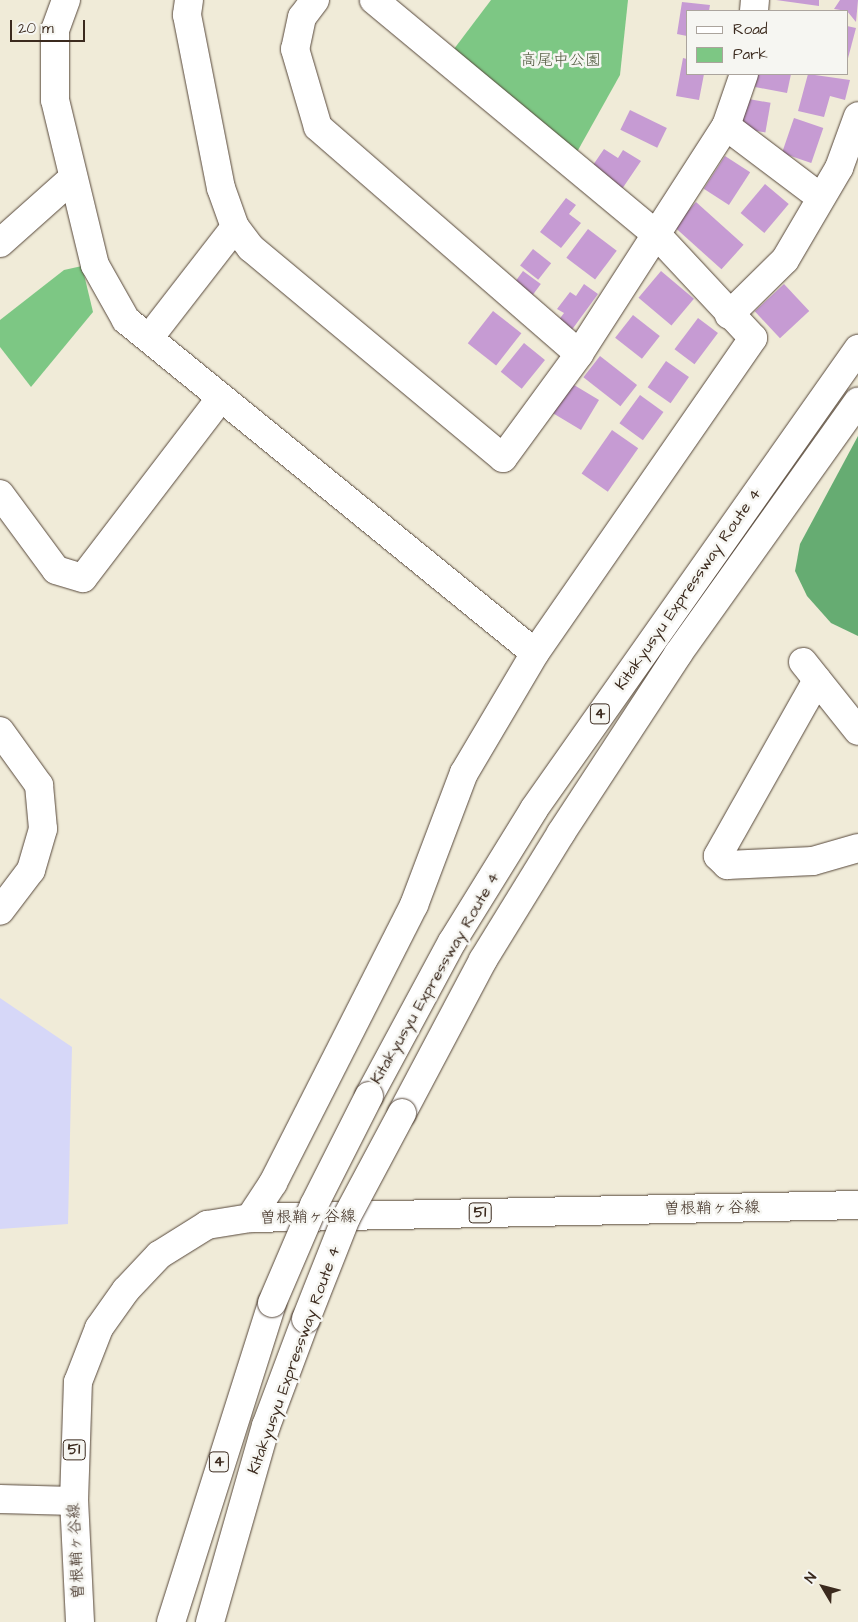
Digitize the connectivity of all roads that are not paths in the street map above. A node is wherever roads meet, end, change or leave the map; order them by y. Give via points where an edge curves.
1 (66, 0) edge
2 (189, 0) edge
3 (315, 0) edge
4 (374, 0) edge
5 (744, 75) edge
6 (858, 116) edge
7 (726, 126) junction
8 (73, 178) junction
9 (820, 197) junction
10 (235, 227) junction
11 (656, 235) junction
12 (0, 243) edge
13 (730, 315) junction
14 (149, 338) junction
15 (858, 350) edge
16 (579, 354) junction
17 (219, 400) junction
18 (858, 402) edge
19 (0, 494) edge
20 (535, 653) junction
21 (0, 731) edge
22 (858, 731) edge
23 (858, 848) edge
24 (0, 911) edge
25 (858, 1205) edge
26 (250, 1218) junction
27 (0, 1499) edge
28 (74, 1501) junction
29 (80, 1622) edge
30 (171, 1622) edge
31 (210, 1622) edge

1 - 8 main road via 55,30 55,100
2 - 10 main road via 187,15 221,188
3 - 16 main road via 302,17 295,49 318,126
4 - 11 main road
5 - 7 main road
6 - 9 main road via 839,168
7 - 9 main road
7 - 11 main road
8 - 12 main road
8 - 14 main road via 95,266 126,320
9 - 13 main road via 785,260
10 - 14 main road
10 - 16 main road via 251,248 503,458
11 - 13 main road
11 - 16 main road
13 - 20 main road via 752,338
14 - 17 main road
15 - 30 main road, Kitakyusyu Expressway Route 4 / 4, bridge via 534,809 452,942 369,1096 272,1303
17 - 19 main road via 83,578 56,570
17 - 20 main road
18 - 31 main road, Kitakyusyu Expressway Route 4 / 4, bridge via 678,654 483,960 346,1218 266,1426
20 - 26 main road via 464,772 414,905 273,1183
21 - 24 main road via 39,785 43,829 31,870
22 - 23 main road via 810,671 718,856 727,865 794,862
25 - 26 main road, 曽根鞘ヶ谷線 / 51
26 - 28 main road, 曽根鞘ヶ谷線 / 51 via 207,1225 159,1256 126,1290 99,1328 78,1382
27 - 28 main road
28 - 29 main road, 曽根鞘ヶ谷線 / 51

